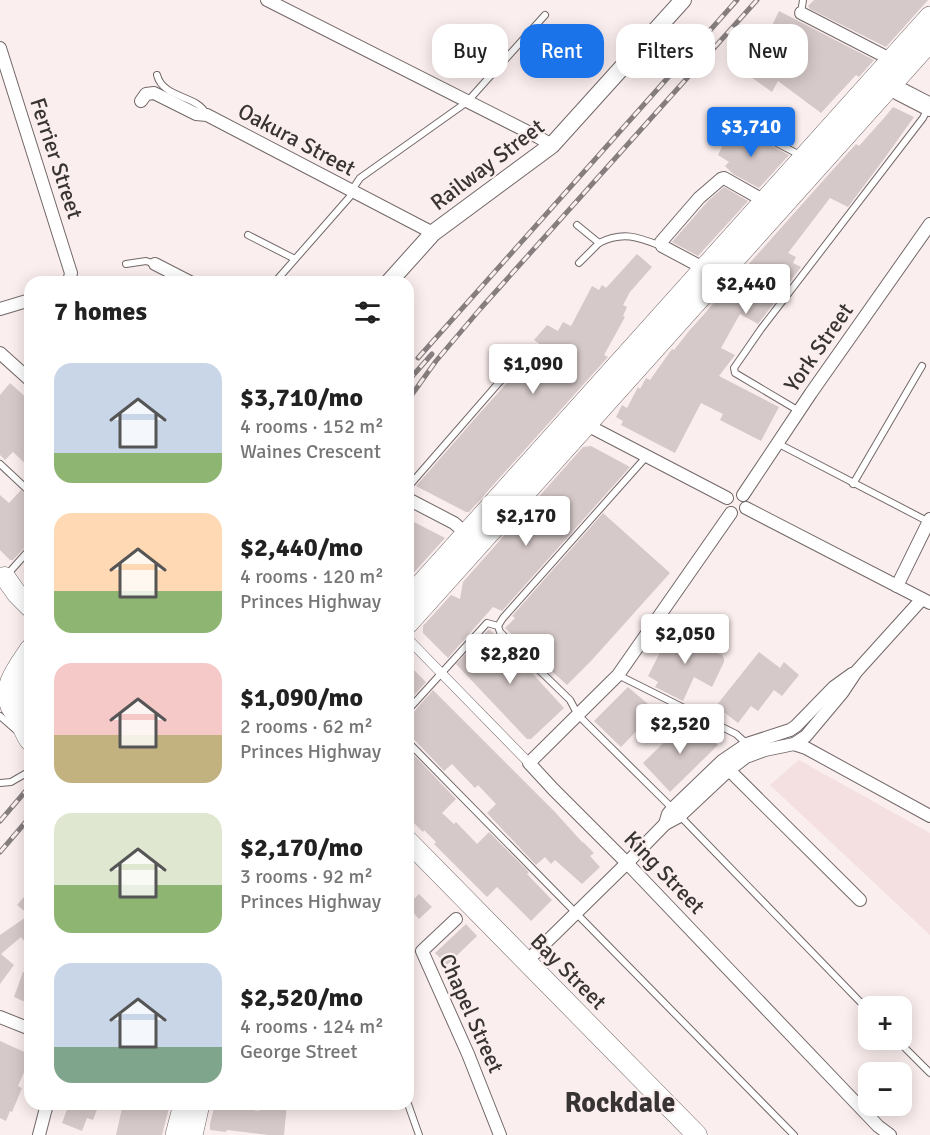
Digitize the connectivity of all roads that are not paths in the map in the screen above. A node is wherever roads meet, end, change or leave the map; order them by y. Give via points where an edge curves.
1 (267, 0) edge
2 (683, 0) edge
3 (802, 0) edge
4 (801, 13) joint
5 (545, 15) dead end
6 (930, 17) edge
7 (930, 41) edge
8 (0, 48) edge
9 (887, 73) junction
10 (157, 75) dead end
11 (141, 101) dead end
12 (466, 102) junction
13 (930, 107) edge
14 (207, 116) junction
15 (742, 125) dead end
16 (552, 146) junction
17 (805, 158) junction
18 (353, 191) junction
19 (772, 205) junction
20 (930, 224) edge
21 (577, 225) dead end
22 (433, 233) junction
23 (248, 235) dead end
24 (599, 243) junction
25 (662, 246) junction
26 (295, 259) junction
27 (579, 263) dead end
28 (126, 264) dead end
29 (154, 264) joint
30 (712, 272) junction
31 (70, 276) edge
32 (178, 276) edge
33 (280, 276) edge
34 (394, 276) edge
35 (24, 302) edge
36 (0, 309) edge
37 (0, 353) edge
38 (523, 356) dead end
39 (922, 366) dead end
40 (24, 375) edge
41 (799, 411) junction
42 (580, 419) junction
43 (777, 443) junction
44 (646, 456) junction
45 (0, 464) edge
46 (414, 479) edge
47 (854, 484) junction
48 (24, 486) edge
49 (743, 495) junction
50 (727, 498) junction
51 (414, 502) edge
52 (746, 508) junction
53 (730, 513) junction
54 (930, 521) edge
55 (472, 539) junction
56 (24, 555) edge
57 (3, 574) edge
58 (897, 586) junction
59 (24, 589) edge
60 (414, 593) edge
61 (926, 601) edge
62 (24, 602) edge
63 (414, 614) edge
64 (498, 626) junction
65 (414, 645) edge
66 (24, 658) edge
67 (856, 672) junction
68 (441, 673) junction
69 (618, 675) junction
70 (24, 692) edge
71 (414, 703) edge
72 (578, 715) junction
73 (9, 718) edge
74 (24, 732) edge
75 (747, 744) junction
76 (794, 744) junction
77 (414, 748) edge
78 (529, 763) junction
79 (729, 770) junction
80 (24, 774) edge
81 (0, 783) edge
82 (676, 812) junction
83 (930, 816) edge
84 (414, 847) edge
85 (627, 863) junction
86 (860, 900) dead end
87 (576, 913) junction
88 (456, 919) dead end
89 (526, 962) junction
90 (858, 1000) edge
91 (0, 1017) edge
92 (24, 1027) edge
93 (907, 1050) edge
94 (930, 1073) edge
95 (45, 1110) edge
96 (182, 1110) edge
97 (198, 1110) edge
98 (410, 1110) edge
99 (39, 1135) edge
100 (176, 1135) edge
101 (192, 1135) edge
102 (419, 1135) edge
103 (500, 1135) edge
104 (697, 1135) edge
105 (794, 1135) edge
106 (890, 1135) edge

1 - 12 street
2 - 16 street, Railway Street
3 - 4 lane
4 - 9 street
5 - 12 lane
6 - 9 highway
7 - 9 highway
8 - 31 street, Ferrier Street
9 - 13 main road
9 - 17 highway
9 - 19 highway
10 - 14 lane via 162,85 202,107
11 - 14 street, Oakura Street via 152,93
12 - 16 street
12 - 18 lane via 360,178
13 - 41 lane via 734,368 735,374
14 - 18 street, Oakura Street
15 - 17 lane
16 - 22 street, Railway Street
17 - 19 highway
18 - 22 street, Oakura Street
18 - 26 lane
19 - 25 street via 724,178 699,198
19 - 30 highway
20 - 41 street, York Street
21 - 24 lane
22 - 34 street, Railway Street
23 - 26 lane
24 - 25 lane via 633,236
24 - 27 lane
25 - 30 street
26 - 33 lane
28 - 29 lane
29 - 32 street
30 - 42 highway
35 - 36 street
37 - 40 street
38 - 46 lane
39 - 47 lane
41 - 43 street, York Street
42 - 44 street
42 - 55 highway
43 - 47 lane
43 - 49 street, York Street
44 - 50 street
44 - 64 lane
45 - 48 lane
47 - 54 lane
49 - 50 street via 732,494
49 - 52 street
50 - 53 street via 725,505
51 - 55 street via 454,523
52 - 53 street via 741,514
52 - 58 street
53 - 69 street
54 - 58 street
55 - 60 highway
55 - 63 highway
56 - 57 lane
57 - 59 main road
57 - 62 main road
58 - 61 street
61 - 67 street
64 - 68 lane via 486,623
64 - 72 lane via 570,700
65 - 68 street, King Street
66 - 73 main road via 11,678
67 - 75 street via 834,687 790,730
67 - 76 street via 814,728
68 - 71 lane
68 - 78 street, King Street
69 - 72 street
69 - 75 lane via 736,734
70 - 73 main road via 23,711
72 - 78 street
72 - 82 lane
73 - 74 main road
75 - 82 street via 722,762
76 - 79 street via 746,757
76 - 83 street
77 - 87 lane
78 - 85 street, King Street
79 - 82 street
79 - 86 street
80 - 81 lane
82 - 85 street
82 - 90 lane
84 - 89 main road, Bay Street
85 - 87 street
85 - 106 street, King Street
87 - 89 street
87 - 105 lane
88 - 103 street, Chapel Street via 422,951
89 - 104 main road, Bay Street
91 - 92 street
93 - 94 lane
95 - 99 street
96 - 100 highway
97 - 101 highway
98 - 102 lane

